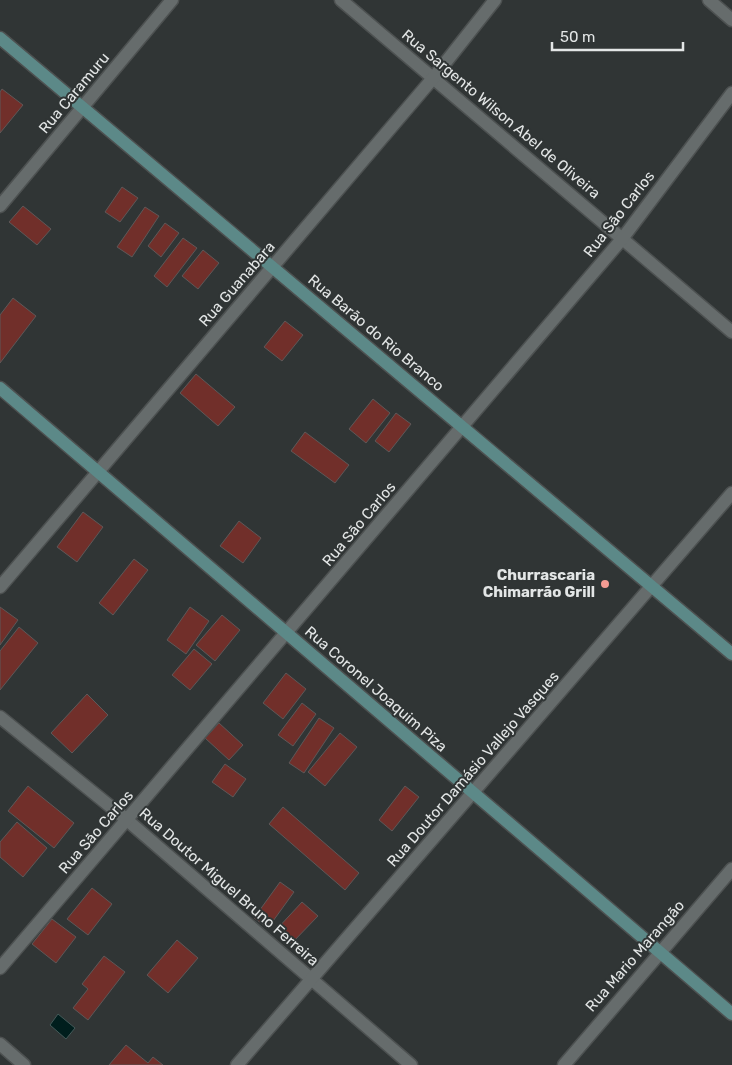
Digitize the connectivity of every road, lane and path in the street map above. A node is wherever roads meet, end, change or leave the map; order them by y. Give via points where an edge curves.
1 (172, 0) edge
2 (341, 0) edge
3 (495, 0) edge
4 (709, 0) edge
5 (732, 20) edge
6 (0, 38) edge
7 (434, 77) junction
8 (732, 92) edge
9 (83, 107) junction
10 (0, 206) edge
11 (622, 239) junction
12 (273, 268) junction
13 (732, 332) edge
14 (0, 388) edge
15 (463, 427) junction
16 (98, 471) junction
17 (732, 493) edge
18 (0, 587) edge
19 (652, 587) junction
20 (286, 634) junction
21 (732, 654) edge
22 (0, 717) edge
23 (473, 793) junction
24 (127, 820) junction
25 (732, 869) edge
26 (660, 952) junction
27 (0, 968) edge
28 (311, 979) junction
29 (732, 1014) edge
30 (0, 1044) edge
31 (24, 1065) edge
32 (237, 1065) edge
33 (411, 1065) edge
34 (564, 1065) edge

1 - 9 street, Rua Caramuru
2 - 7 street, Rua Sargento Wilson Abel de Oliveira
3 - 7 street, Rua Guanabara
4 - 5 street
6 - 9 main road, Rua Barão do Rio Branco
7 - 11 street, Rua Sargento Wilson Abel de Oliveira
7 - 12 street, Rua Guanabara
8 - 11 street, Rua São Carlos
9 - 10 street, Rua Caramuru
9 - 12 main road, Rua Barão do Rio Branco
11 - 13 street, Rua Sargento Wilson Abel de Oliveira
11 - 15 street, Rua São Carlos
12 - 15 main road, Rua Barão do Rio Branco
12 - 16 street, Rua Guanabara
14 - 16 main road, Rua Coronel Joaquim Piza
15 - 19 main road, Rua Barão do Rio Branco
15 - 20 street, Rua São Carlos
16 - 18 street, Rua Guanabara
16 - 20 main road, Rua Coronel Joaquim Piza
17 - 19 street, Rua Doutor Damásio Vallejo Vasques
19 - 21 main road, Rua Barão do Rio Branco
19 - 23 street, Rua Doutor Damásio Vallejo Vasques
20 - 23 main road, Rua Coronel Joaquim Piza
20 - 24 street, Rua São Carlos
22 - 24 street, Rua Doutor Miguel Bruno Ferreira
23 - 26 main road, Rua Coronel Joaquim Piza
23 - 28 street, Rua Doutor Damásio Vallejo Vasques
24 - 27 street, Rua São Carlos
24 - 28 street, Rua Doutor Miguel Bruno Ferreira
25 - 26 street, Rua Mario Marangão
26 - 29 main road, Rua Coronel Joaquim Piza
26 - 34 street, Rua Mario Marangão
28 - 32 street, Rua Doutor Damásio Vallejo Vasques
28 - 33 street, Rua Doutor Miguel Bruno Ferreira
30 - 31 street

